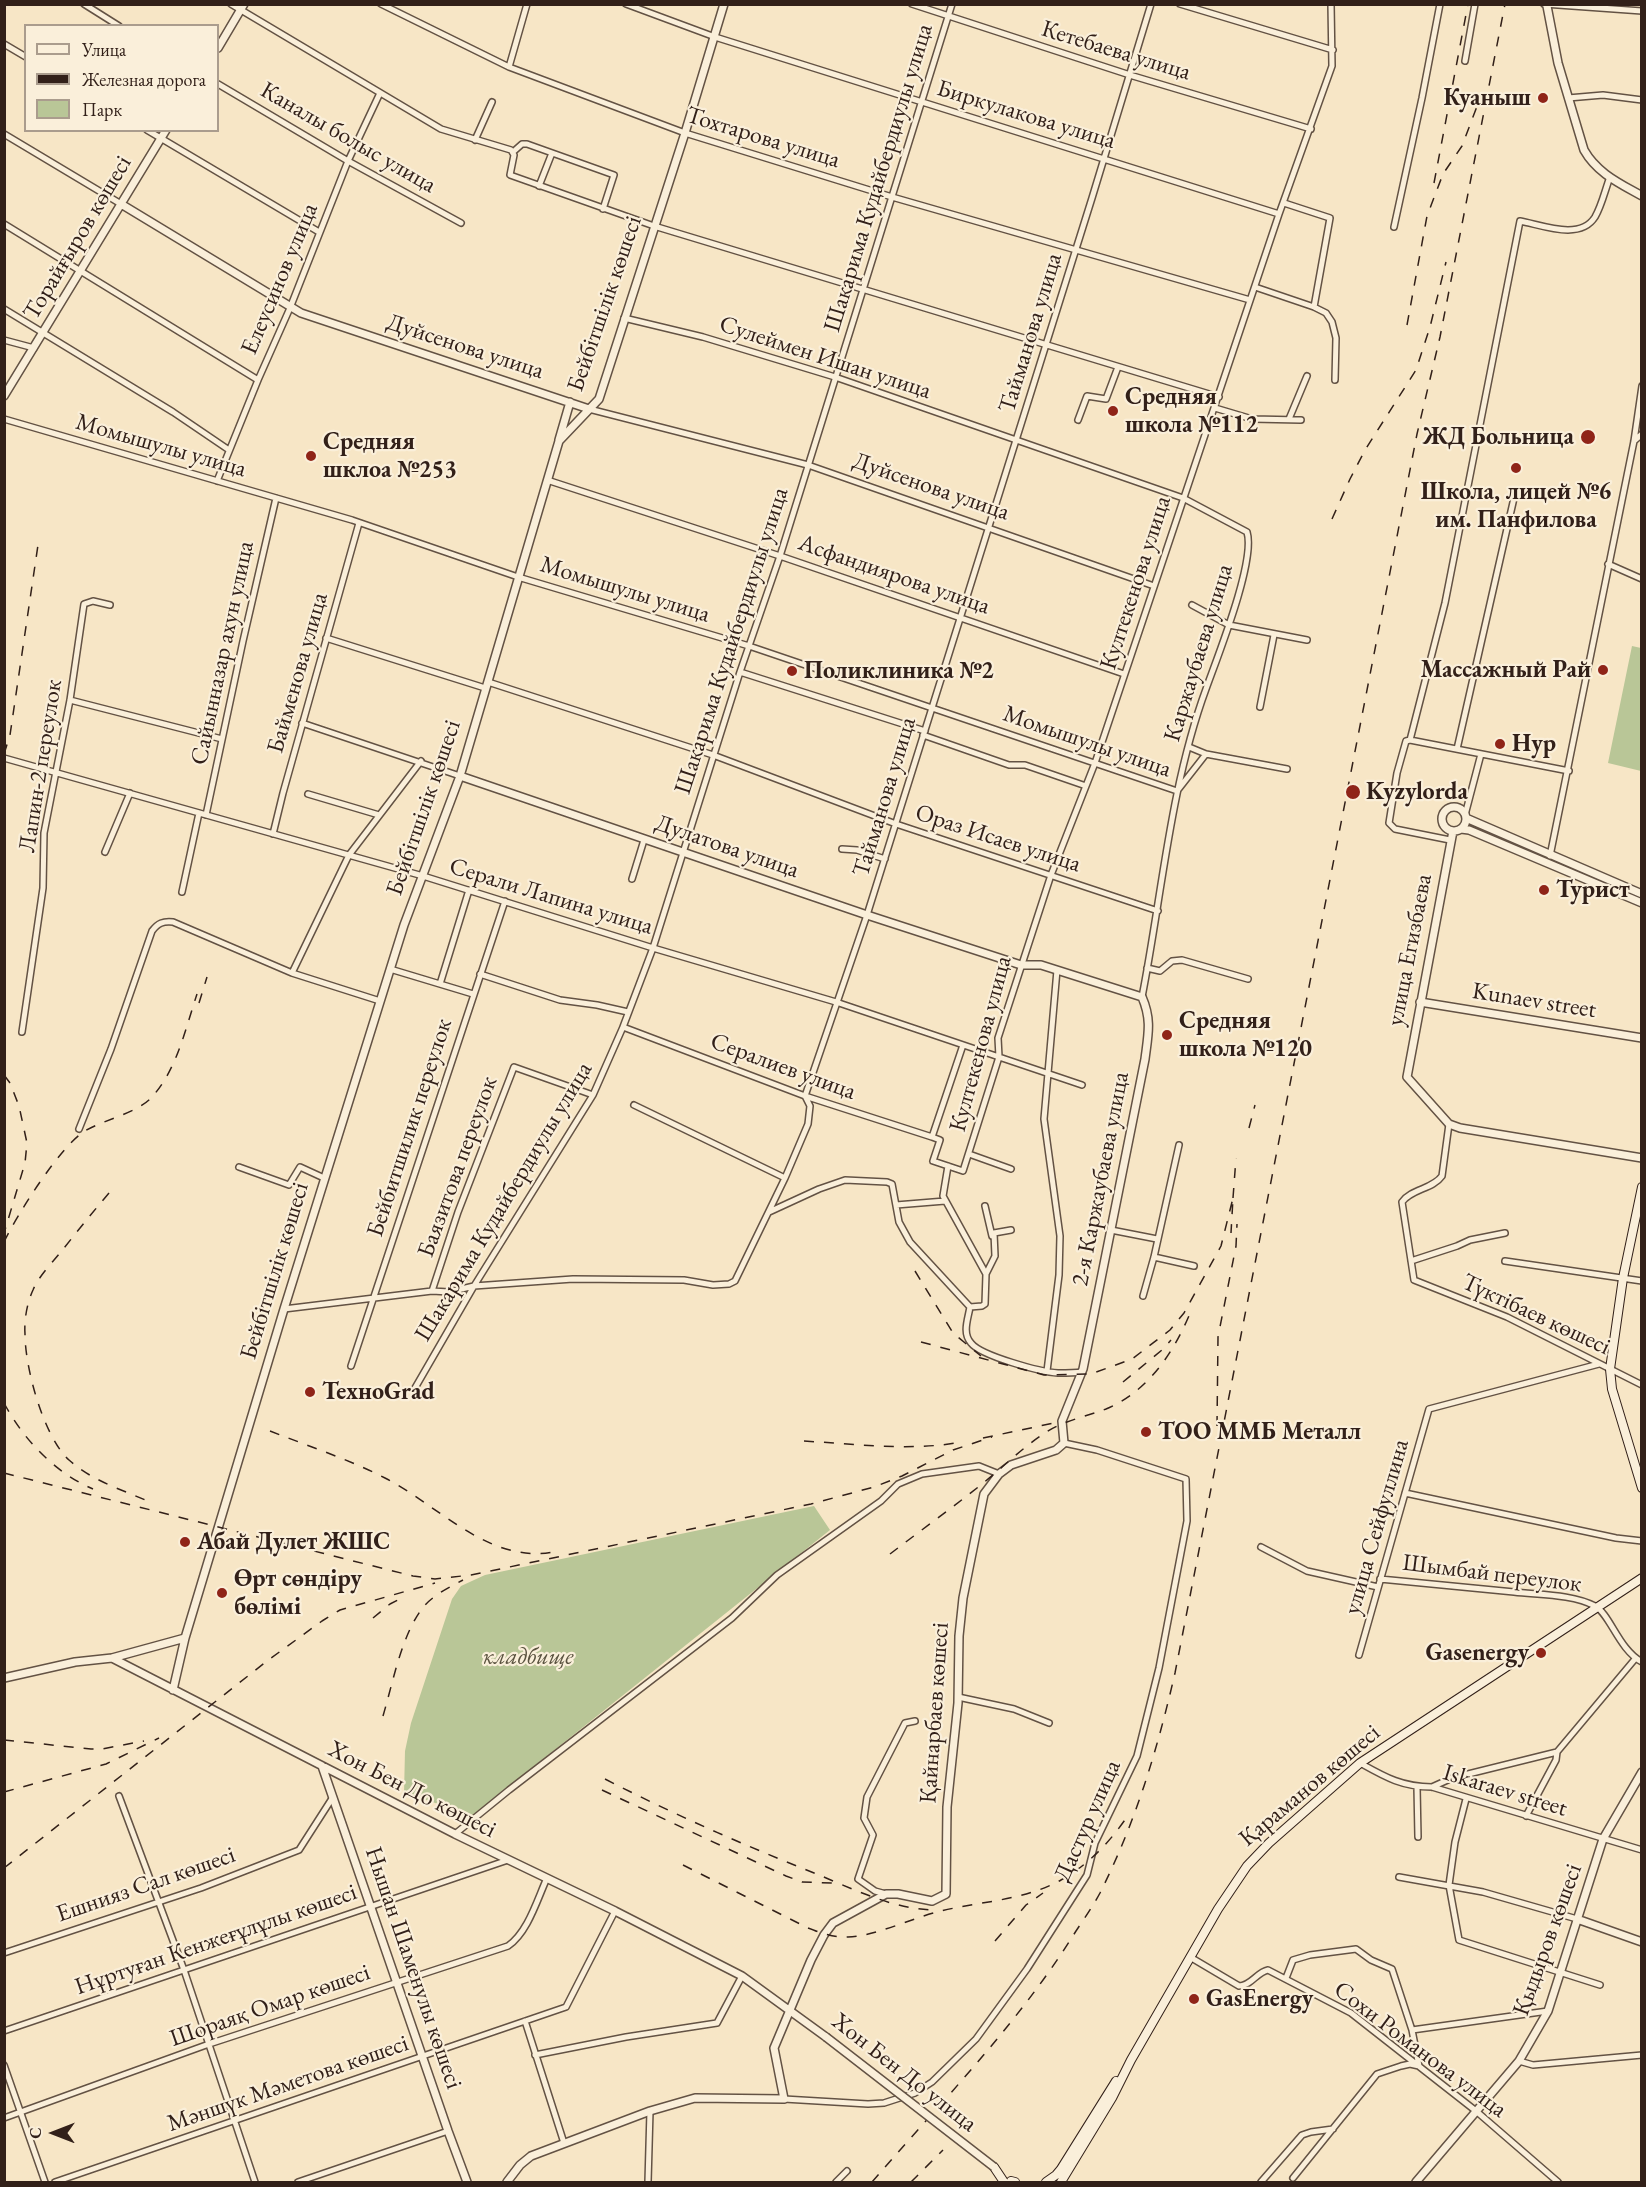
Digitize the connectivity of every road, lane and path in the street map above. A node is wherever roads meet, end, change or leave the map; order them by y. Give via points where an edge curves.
1 (84, 4) edge
2 (231, 4) edge
3 (381, 4) edge
4 (527, 4) edge
5 (626, 4) edge
6 (724, 4) edge
7 (912, 4) edge
8 (952, 4) edge
9 (1151, 4) edge
10 (1180, 4) edge
11 (1331, 4) edge
12 (1440, 4) edge
13 (1475, 4) edge
14 (1547, 5) edge
15 (242, 7) edge
16 (1641, 11) edge
17 (949, 16) junction
18 (116, 24) edge
19 (715, 37) junction
20 (4, 44) edge
21 (219, 46) edge
22 (1333, 50) junction
23 (24, 56) edge
24 (1465, 61) dead end
25 (509, 67) junction
26 (1130, 75) junction
27 (219, 85) edge
28 (380, 93) junction
29 (1568, 98) junction
30 (1641, 100) edge
31 (921, 101) junction
32 (492, 102) dead end
33 (1311, 129) junction
34 (150, 132) edge
35 (165, 132) edge
36 (685, 133) junction
37 (4, 134) edge
38 (161, 139) junction
39 (476, 140) junction
40 (513, 152) junction
41 (552, 153) junction
42 (1104, 159) junction
43 (348, 161) junction
44 (1610, 177) junction
45 (539, 186) junction
46 (892, 196) junction
47 (1641, 196) edge
48 (1284, 203) junction
49 (121, 204) junction
50 (603, 208) junction
51 (1279, 214) junction
52 (461, 223) dead end
53 (4, 224) edge
54 (654, 226) junction
55 (1394, 227) dead end
56 (319, 232) junction
57 (1076, 250) junction
58 (81, 270) junction
59 (1255, 287) junction
60 (862, 290) junction
61 (1250, 300) junction
62 (1314, 307) junction
63 (290, 308) junction
64 (4, 309) edge
65 (624, 318) junction
66 (43, 333) junction
67 (4, 340) edge
68 (1046, 345) junction
69 (34, 348) junction
70 (1118, 367) junction
71 (1307, 376) dead end
72 (835, 377) junction
73 (258, 380) junction
74 (1335, 380) dead end
75 (1641, 386) edge
76 (4, 396) edge
77 (1219, 397) junction
78 (570, 402) junction
79 (1215, 408) junction
80 (589, 409) junction
81 (4, 419) edge
82 (1290, 419) junction
83 (1078, 420) dead end
84 (1301, 420) dead end
85 (1641, 434) edge
86 (1016, 440) junction
87 (559, 441) junction
88 (1634, 441) junction
89 (229, 450) junction
90 (808, 465) junction
91 (547, 480) junction
92 (217, 481) junction
93 (276, 498) junction
94 (1183, 498) junction
95 (1514, 498) dead end
96 (359, 523) junction
97 (989, 528) junction
98 (780, 556) junction
99 (1608, 564) junction
100 (518, 577) junction
101 (1641, 579) edge
102 (1154, 586) junction
103 (110, 605) dead end
104 (1192, 605) dead end
105 (961, 617) junction
106 (1230, 625) junction
107 (1274, 635) junction
108 (326, 638) junction
109 (1307, 640) dead end
110 (749, 646) junction
111 (740, 672) junction
112 (1124, 675) junction
113 (487, 685) junction
114 (70, 700) junction
115 (1260, 707) dead end
116 (932, 709) junction
117 (302, 723) junction
118 (924, 733) junction
119 (222, 739) junction
120 (1410, 740) junction
121 (1189, 747) junction
122 (1457, 749) junction
123 (1206, 754) junction
124 (1481, 754) junction
125 (713, 755) junction
126 (4, 758) edge
127 (421, 761) junction
128 (1095, 763) junction
129 (1287, 769) dead end
130 (1569, 771) junction
131 (56, 773) junction
132 (460, 776) junction
133 (1086, 786) junction
134 (1177, 791) junction
135 (130, 793) junction
136 (308, 794) dead end
137 (199, 813) junction
138 (206, 815) junction
139 (379, 815) junction
140 (1466, 816) junction
141 (896, 824) junction
142 (1461, 829) junction
143 (1453, 831) junction
144 (273, 834) junction
145 (644, 840) junction
146 (1450, 840) junction
147 (842, 849) dead end
148 (105, 852) dead end
149 (682, 853) junction
150 (349, 855) junction
151 (885, 859) junction
152 (1550, 860) junction
153 (1051, 875) junction
154 (423, 876) junction
155 (632, 879) dead end
156 (469, 890) junction
157 (182, 892) dead end
158 (1641, 894) edge
159 (505, 901) junction
160 (1641, 903) edge
161 (1158, 911) junction
162 (867, 915) junction
163 (653, 948) junction
164 (1021, 965) junction
165 (1147, 968) junction
166 (390, 969) junction
167 (1058, 970) junction
168 (292, 974) junction
169 (480, 974) junction
170 (1248, 980) dead end
171 (440, 984) junction
172 (473, 994) junction
173 (1142, 997) junction
174 (380, 1001) junction
175 (836, 1002) junction
176 (1420, 1002) junction
177 (628, 1012) junction
178 (623, 1027) junction
179 (22, 1032) dead end
180 (1641, 1038) edge
181 (963, 1045) junction
182 (999, 1057) junction
183 (1047, 1072) junction
184 (1082, 1085) dead end
185 (593, 1095) junction
186 (805, 1096) junction
187 (634, 1105) dead end
188 (1449, 1124) junction
189 (79, 1129) dead end
190 (932, 1137) junction
191 (1179, 1145) dead end
192 (969, 1154) junction
193 (1641, 1158) edge
194 (948, 1166) junction
195 (239, 1167) dead end
196 (1011, 1169) dead end
197 (324, 1178) junction
198 (785, 1178) junction
199 (1641, 1187) edge
200 (945, 1201) junction
201 (896, 1205) junction
202 (985, 1206) dead end
203 (768, 1212) junction
204 (1011, 1230) dead end
205 (1111, 1230) junction
206 (1505, 1233) dead end
207 (992, 1237) junction
208 (1157, 1239) junction
209 (1154, 1257) junction
210 (1411, 1262) junction
211 (1505, 1262) dead end
212 (1194, 1266) dead end
213 (986, 1274) junction
214 (1623, 1278) junction
215 (1641, 1281) edge
216 (474, 1286) junction
217 (432, 1291) junction
218 (1143, 1296) dead end
219 (374, 1297) junction
220 (970, 1307) junction
221 (284, 1308) junction
222 (1599, 1364) junction
223 (351, 1366) dead end
224 (1610, 1369) junction
225 (1082, 1370) junction
226 (1047, 1371) junction
227 (1641, 1385) edge
228 (415, 1388) dead end
229 (1064, 1443) junction
230 (999, 1474) junction
231 (1641, 1488) edge
232 (1405, 1493) junction
233 (1641, 1541) edge
234 (1262, 1547) dead end
235 (1641, 1578) edge
236 (1380, 1579) junction
237 (1378, 1587) junction
238 (1598, 1608) junction
239 (185, 1638) junction
240 (1359, 1655) dead end
241 (112, 1658) junction
242 (1635, 1659) junction
243 (1641, 1662) edge
244 (4, 1678) edge
245 (173, 1690) junction
246 (958, 1697) junction
247 (915, 1721) dead end
248 (1049, 1723) dead end
249 (1557, 1752) junction
250 (1360, 1763) junction
251 (322, 1766) junction
252 (1641, 1772) edge
253 (1417, 1787) junction
254 (1432, 1787) junction
255 (119, 1796) dead end
256 (333, 1797) junction
257 (1466, 1799) junction
258 (1526, 1816) junction
259 (456, 1834) junction
260 (1418, 1837) dead end
261 (1603, 1839) junction
262 (1641, 1850) edge
263 (508, 1860) junction
264 (1399, 1877) dead end
265 (547, 1878) junction
266 (1450, 1885) junction
267 (886, 1894) junction
268 (159, 1902) junction
269 (371, 1906) junction
270 (615, 1911) junction
271 (1577, 1918) junction
272 (1641, 1941) edge
273 (4, 1953) edge
274 (1190, 1957) junction
275 (184, 1970) junction
276 (1561, 1971) junction
277 (742, 1976) junction
278 (1286, 1978) junction
279 (397, 1982) junction
280 (1600, 1985) dead end
281 (790, 2009) junction
282 (1548, 2011) junction
283 (525, 2021) junction
284 (1412, 2030) junction
285 (4, 2031) edge
286 (209, 2044) junction
287 (536, 2055) junction
288 (1641, 2055) edge
289 (423, 2056) junction
290 (1131, 2060) junction
291 (1519, 2061) junction
292 (4, 2065) edge
293 (1419, 2066) junction
294 (784, 2099) junction
295 (650, 2111) junction
296 (1476, 2111) junction
297 (20, 2113) junction
298 (4, 2118) edge
299 (233, 2121) junction
300 (1333, 2129) junction
301 (448, 2131) junction
302 (564, 2143) junction
303 (993, 2167) joint
304 (847, 2170) dead end
305 (1293, 2178) dead end
306 (1061, 2181) edge
307 (45, 2182) edge
308 (55, 2182) edge
309 (255, 2182) edge
310 (298, 2182) edge
311 (468, 2182) edge
312 (507, 2182) edge
313 (648, 2182) edge
314 (836, 2182) edge
315 (1011, 2182) edge
316 (1046, 2182) edge
317 (1261, 2182) edge
318 (1416, 2182) edge
319 (1558, 2182) edge

1 - 18 street
2 - 15 street
3 - 25 street, Тохтарова улица
4 - 25 street
5 - 19 street, Биркулакова улица
6 - 19 street, Бейбітшілік көшесі
7 - 17 street, Кетебаева улица
8 - 17 street, Шакарима Кудайбердиулы улица
9 - 26 street, Тайманова улица
10 - 22 street
11 - 22 street, Култекенова улица
12 - 55 street
13 - 24 street
14 - 16 street
14 - 29 street
15 - 21 street
15 - 28 street
17 - 26 street, Кетебаева улица
17 - 31 street, Шакарима Кудайбердиулы улица
19 - 31 street, Биркулакова улица
19 - 36 street, Бейбітшілік көшесі
20 - 23 street
22 - 33 street, Култекенова улица via 1332,66
25 - 36 street, Тохтарова улица
26 - 33 street, Кетебаева улица
26 - 42 street, Тайманова улица
27 - 43 street, Каналы болыс улица
28 - 39 street via 441,129
28 - 43 street, Елеусинов улица
29 - 30 street via 1603,95
29 - 44 street via 1584,150 1598,169
31 - 42 street, Биркулакова улица
31 - 46 street, Шакарима Кудайбердиулы улица
32 - 39 street
33 - 48 street, Култекенова улица
34 - 38 street
35 - 38 street, Торайғыров көшесі
36 - 46 street, Тохтарова улица
36 - 54 street, Бейбітшілік көшесі
37 - 49 street, Дуйсенова улица
38 - 49 street, Торайғыров көшесі
38 - 56 street
39 - 40 street
40 - 41 street via 522,144
40 - 45 street via 510,175
41 - 45 street
41 - 50 street via 614,175
42 - 51 street, Биркулакова улица
42 - 57 street, Тайманова улица
43 - 52 street, Каналы болыс улица
43 - 56 street, Елеусинов улица
44 - 47 street
44 - 120 street via 1595,216 1586,226 1569,231 1520,221 1445,603
45 - 50 street
46 - 57 street, Тохтарова улица
46 - 60 street, Шакарима Кудайбердиулы улица
48 - 51 street, Култекенова улица
48 - 62 street via 1330,218
49 - 58 street, Торайғыров көшесі
49 - 63 street, Дуйсенова улица
50 - 54 street
51 - 59 street, Култекенова улица
53 - 58 street
54 - 60 street
54 - 65 street, Бейбітшілік көшесі
56 - 63 street, Елеусинов улица
57 - 61 street, Тохтарова улица
57 - 68 street, Тайманова улица
58 - 66 street, Торайғыров көшесі
58 - 73 street
59 - 61 street, Култекенова улица
59 - 62 street
60 - 68 street
60 - 72 street, Шакарима Кудайбердиулы улица
61 - 77 street, Култекенова улица
62 - 74 street via 1326,313 1332,322 1336,338
63 - 73 street, Елеусинов улица
63 - 78 street, Дуйсенова улица
64 - 66 street
65 - 72 street, Сулеймен Ишан улица
65 - 80 street, Бейбітшілік көшесі via 599,399
66 - 69 street, Торайғыров көшесі
66 - 89 street
67 - 69 street
68 - 70 street
68 - 86 street, Тайманова улица
69 - 76 street, Торайғыров көшесі
70 - 77 street
70 - 83 street via 1106,399 1087,396
71 - 82 street
72 - 86 street, Сулеймен Ишан улица
72 - 90 street, Шакарима Кудайбердиулы улица
73 - 89 street, Елеусинов улица
75 - 88 street
77 - 79 street, Култекенова улица
78 - 80 street, Дуйсенова улица
78 - 87 street
79 - 82 street via 1252,418
79 - 94 street, Култекенова улица
80 - 87 street, Бейбітшілік көшесі
80 - 90 street, Дуйсенова улица
81 - 92 street, Момышулы улица
82 - 84 street
85 - 88 street
86 - 94 street, Сулеймен Ишан улица
86 - 97 street, Тайманова улица
87 - 91 street, Бейбітшілік көшесі
88 - 99 street
89 - 92 street, Елеусинов улица
90 - 97 street, Дуйсенова улица
90 - 98 street, Шакарима Кудайбердиулы улица
91 - 98 street, Асфандиярова улица
91 - 100 street, Бейбітшілік көшесі
92 - 93 street, Момышулы улица
93 - 96 street, Момышулы улица
93 - 119 street, Сайынназар ахун улица
94 - 102 street, Култекенова улица
94 - 106 street, Каржаубаева улица via 1247,532 1249,537
95 - 122 street
96 - 100 street, Момышулы улица
96 - 108 street, Байменова улица
97 - 102 street, Дуйсенова улица
97 - 105 street, Тайманова улица
98 - 105 street, Асфандиярова улица
98 - 110 street, Шакарима Кудайбердиулы улица
99 - 101 street
99 - 130 street
100 - 110 street, Момышулы улица
100 - 113 street, Бейбітшілік көшесі
102 - 112 street, Култекенова улица
103 - 114 street, Лапин-2 переулок via 93,601 84,604
104 - 106 street
105 - 112 street, Асфандиярова улица
105 - 116 street, Тайманова улица
106 - 107 street
106 - 121 street, Каржаубаева улица
107 - 109 street
107 - 115 street
108 - 113 street, Ораз Исаев улица
108 - 117 street, Байменова улица
110 - 111 street, Шакарима Кудайбердиулы улица
110 - 116 street, Момышулы улица
111 - 118 street
111 - 125 street, Шакарима Кудайбердиулы улица
112 - 128 street, Култекенова улица
113 - 125 street, Ораз Исаев улица
113 - 132 street, Бейбітшілік көшесі
114 - 119 street
114 - 131 street, Лапин-2 переулок
116 - 118 street, Тайманова улица
116 - 128 street, Момышулы улица
117 - 127 street, Дулатова улица
117 - 144 street, Байменова улица
118 - 133 street via 1009,765 1025,765
118 - 141 street, Тайманова улица
119 - 138 street, Сайынназар ахун улица
120 - 122 street
120 - 146 street via 1403,746 1389,823 1395,829
121 - 123 street
121 - 134 street, Каржаубаева улица
122 - 124 street
123 - 129 street, Момышулы улица
123 - 134 street, Момышулы улица
124 - 130 street
124 - 140 street
125 - 141 street, Ораз Исаев улица
125 - 149 street, Шакарима Кудайбердиулы улица
126 - 131 street, Серали Лапина улица
127 - 132 street, Дулатова улица
127 - 139 street
128 - 133 street, Култекенова улица
128 - 134 street, Момышулы улица
130 - 152 street
131 - 135 street, Серали Лапина улица
131 - 179 street, Лапин-2 переулок via 44,833 43,888
132 - 145 street, Дулатова улица
132 - 154 street, Бейбітшілік көшесі
133 - 153 street, Култекенова улица
134 - 161 street, Каржаубаева улица
135 - 137 street, Серали Лапина улица
135 - 148 street
136 - 139 street
137 - 138 street, Серали Лапина улица
137 - 157 street
138 - 144 street, Серали Лапина улица
139 - 150 street
140 - 142 street
140 - 143 street via 1455,807 1444,814 1443,823
140 - 152 street
141 - 151 street, Тайманова улица
141 - 153 street, Ораз Исаев улица
142 - 143 street
142 - 152 street
143 - 146 street, улица Егизбаева
144 - 150 street, Серали Лапина улица
145 - 149 street, Дулатова улица
145 - 155 street
146 - 176 street, улица Егизбаева
147 - 151 street
149 - 162 street, Дулатова улица
149 - 163 street, Шакарима Кудайбердиулы улица
150 - 154 street, Серали Лапина улица
150 - 168 street
151 - 162 street, Тайманова улица
152 - 158 street
152 - 160 street
153 - 161 street, Ораз Исаев улица
153 - 164 street, Култекенова улица
154 - 156 street, Серали Лапина улица
154 - 166 street, Бейбітшілік көшесі
156 - 159 street, Серали Лапина улица
156 - 171 street
159 - 163 street, Серали Лапина улица
159 - 169 street, Бейбитшилик переулок
161 - 165 street, Каржаубаева улица
162 - 164 street, Дулатова улица
162 - 175 street, Тайманова улица
163 - 175 street, Серали Лапина улица
163 - 177 street, Шакарима Кудайбердиулы улица
164 - 167 street, Дулатова улица
164 - 182 street, Култекенова улица via 998,1038
165 - 170 street via 1160,971 1172,961 1182,960
165 - 173 street, Каржаубаева улица
166 - 171 street
166 - 174 street, Бейбітшілік көшесі
167 - 173 street, Дулатова улица
167 - 183 street
168 - 174 street
168 - 189 street via 173,922 157,924
169 - 172 street, Бейбитшилик переулок
169 - 177 street via 560,1000
171 - 172 street
172 - 219 street, Бейбитшилик переулок
173 - 205 street, 2-я Каржаубаева улица via 1150,1023
174 - 197 street, Бейбітшілік көшесі
175 - 181 street, Серали Лапина улица
175 - 186 street, Тайманова улица
176 - 180 street, Kunaev street
176 - 188 street, улица Егизбаева via 1407,1077
177 - 178 street, Шакарима Кудайбердиулы улица
178 - 185 street, Шакарима Кудайбердиулы улица
178 - 186 street, Сералиев улица
181 - 182 street, Серали Лапина улица
181 - 190 street
182 - 183 street, Серали Лапина улица
182 - 192 street, Култекенова улица
183 - 184 street, Серали Лапина улица
183 - 226 street via 1044,1119 1060,1236
185 - 216 street, Шакарима Кудайбердиулы улица
185 - 217 street, Баязитова переулок via 514,1067
186 - 190 street, Сералиев улица
186 - 198 street, Тайманова улица via 810,1107 808,1124
187 - 198 street
188 - 193 street
188 - 210 street via 1440,1180 1401,1202
190 - 194 street via 940,1140 933,1161
191 - 208 street
192 - 194 street, Култекенова улица via 963,1172
192 - 196 street
194 - 200 street via 942,1191
195 - 197 street via 289,1185 300,1167
197 - 221 street, Бейбітшілік көшесі
198 - 203 street, Тайманова улица
199 - 214 main road
200 - 201 street
200 - 213 street
201 - 203 street via 892,1184 845,1180
201 - 220 street via 899,1222 910,1242
202 - 207 street
203 - 216 street, Тайманова улица via 735,1281 729,1284 573,1279
204 - 207 street via 994,1233
205 - 208 street
205 - 225 street, 2-я Каржаубаева улица
206 - 210 street via 1470,1240
207 - 213 street via 995,1256
208 - 209 street
209 - 212 street
209 - 218 street
210 - 222 street, Түктібаев көшесі via 1414,1280 1507,1317
211 - 214 street
213 - 220 street via 985,1304
214 - 215 street
214 - 224 main road
216 - 217 street via 449,1292
216 - 228 street, Шакарима Кудайбердиулы улица
217 - 219 street
219 - 221 street
219 - 223 street, Бейбитшилик переулок
220 - 226 street via 967,1335 978,1350
221 - 239 street, Бейбітшілік көшесі
222 - 224 street, Түктібаев көшесі
222 - 232 street, улица Сейфуллина via 1430,1408
224 - 227 street, Түктібаев көшесі
224 - 231 main road via 1612,1389
225 - 226 street
225 - 229 street via 1062,1421
229 - 230 street, Қайнарбаев көшесі
229 - 294 street, Дастур улица via 1186,1479 1187,1521 1140,1745 1095,1843 1087,1875 976,2039 932,2082 915,2093 884,2103
230 - 246 street, Қайнарбаев көшесі via 984,1494 963,1598
230 - 259 street via 979,1466 922,1474 898,1484 867,1512 777,1575 732,1617
232 - 233 street
232 - 236 street, улица Сейфуллина
234 - 237 street, Шымбай переулок via 1307,1571
235 - 238 main road, Қараманов көшесі
236 - 237 street, улица Сейфуллина
236 - 238 street, Шымбай переулок via 1550,1596
237 - 240 street, улица Сейфуллина
238 - 242 street
238 - 250 main road, Қараманов көшесі
239 - 241 street
239 - 245 street, Бейбітшілік көшесі
241 - 244 street
241 - 245 street, Хон Бен До көшесі
242 - 243 street
242 - 249 street
245 - 251 street, Хон Бен До көшесі
246 - 248 street via 1014,1709
246 - 267 street, Қайнарбаев көшесі via 947,1807 946,1894 932,1901
247 - 267 street via 905,1724 867,1797 864,1818 873,1835 858,1879
249 - 254 street via 1452,1778
249 - 258 street
250 - 253 street, Iskaraev street via 1390,1779
250 - 274 main road, Қараманов көшесі via 1247,1866
251 - 256 street, Нышан Шаменулы көшесі
251 - 259 street, Хон Бен До көшесі
252 - 261 street, Қыдыров көшесі
253 - 254 street, Iskaraev street
253 - 260 street
254 - 257 street, Iskaraev street
255 - 268 street
256 - 268 street, Ешнияз Сал көшесі via 299,1850
256 - 269 street, Нышан Шаменулы көшесі
257 - 258 street, Iskaraev street
257 - 266 street
258 - 261 street, Iskaraev street
259 - 263 street, Хон Бен До көшесі
261 - 262 street, Iskaraev street
261 - 271 street, Қыдыров көшесі
263 - 265 street, Хон Бен До көшесі
263 - 269 street, Нұртуған Кенжеғұлұлы көшесі
264 - 266 street
265 - 270 street, Хон Бен До көшесі
265 - 279 street, Шораяқ Омар көшесі via 516,1940 508,1946
266 - 271 street
266 - 276 street via 1459,1940
267 - 281 street via 833,1923
268 - 273 street, Ешнияз Сал көшесі
268 - 275 street
269 - 275 street, Нұртуған Кенжеғұлұлы көшесі
269 - 279 street, Нышан Шаменулы көшесі
270 - 277 street, Хон Бен До көшесі
270 - 283 street, Мәншүк Мәметова көшесі via 566,2007
271 - 272 street
271 - 276 street, Қыдыров көшесі
274 - 278 street, Сохи Романова улица via 1239,1986 1267,1970
274 - 290 main road, Қараманов көшесі
275 - 285 street, Нұртуған Кенжеғұлұлы көшесі
275 - 286 street
276 - 280 street
276 - 282 street, Қыдыров көшесі
277 - 281 street, Хон Бен До көшесі
277 - 287 street via 717,2023
278 - 284 street via 1293,1960 1356,1949 1392,1969
278 - 293 street, Сохи Романова улица via 1351,2013
279 - 286 street, Шораяқ Омар көшесі
279 - 289 street, Нышан Шаменулы көшесі
281 - 294 street via 774,2048
281 - 303 street, Хон Бен До улица, bridge
282 - 284 street
282 - 291 street, Қыдыров көшесі
283 - 287 street
283 - 289 street, Мәншүк Мәметова көшесі
284 - 293 street
286 - 297 street, Шораяқ Омар көшесі
286 - 299 street
287 - 302 street
288 - 291 street via 1533,2065
289 - 299 street, Мәншүк Мәметова көшесі
289 - 301 street, Нышан Шаменулы көшесі
290 - 306 main road, Қараманов көшесі
290 - 316 main road via 1056,2175
291 - 296 street, Қыдыров көшесі
292 - 297 street
293 - 296 street, Сохи Романова улица
293 - 300 street via 1410,2064 1377,2074
294 - 295 street via 695,2098
295 - 302 street
295 - 313 street
296 - 318 street, Қыдыров көшесі
296 - 319 street, Сохи Романова улица
297 - 298 street, Шораяқ Омар көшесі
297 - 307 street
299 - 308 street, Мәншүк Мәметова көшесі
299 - 309 street
300 - 305 street
300 - 317 street via 1302,2135
301 - 310 street
301 - 311 street, Нышан Шаменулы көшесі
302 - 312 street via 531,2156
303 - 315 main road
304 - 314 street

